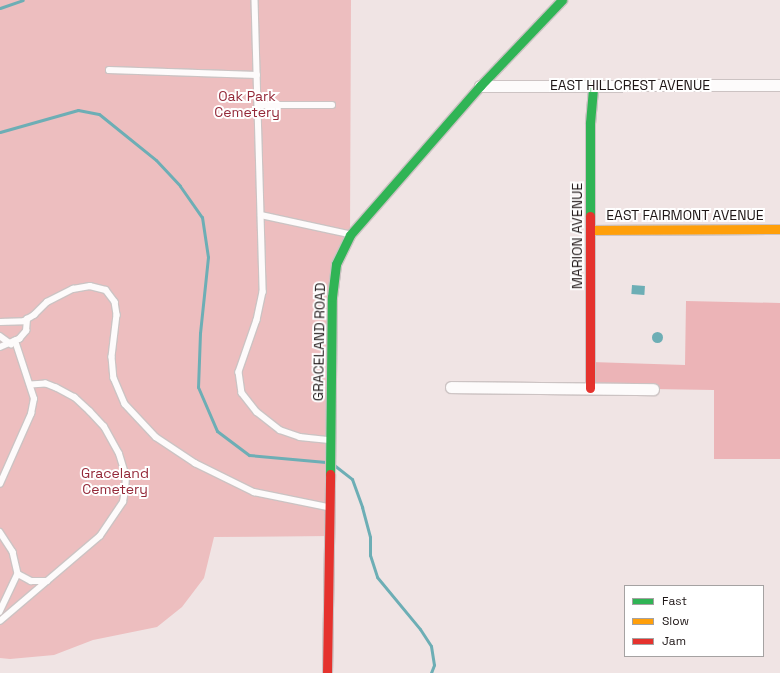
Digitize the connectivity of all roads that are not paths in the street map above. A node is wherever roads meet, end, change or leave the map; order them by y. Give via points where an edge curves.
1 (256, 0) edge
2 (562, 0) edge
3 (110, 70) dead end
4 (258, 75) junction
5 (593, 85) junction
6 (780, 85) edge
7 (480, 86) junction
8 (258, 105) junction
9 (332, 105) dead end
10 (261, 214) junction
11 (780, 229) edge
12 (591, 230) junction
13 (350, 235) junction
14 (27, 319) junction
15 (1, 323) edge
16 (0, 336) edge
17 (13, 342) junction
18 (0, 347) edge
19 (31, 385) junction
20 (451, 386) dead end
21 (590, 388) junction
22 (653, 389) dead end
23 (332, 441) junction
24 (3, 472) edge
25 (0, 484) edge
26 (330, 508) junction
27 (0, 532) edge
28 (18, 574) junction
29 (50, 580) junction
30 (0, 612) edge
31 (0, 621) edge
32 (327, 673) edge

1 - 4 lane
2 - 7 street, GRACELAND ROAD
3 - 4 lane
4 - 8 lane
5 - 6 street, EAST HILLCREST AVENUE
5 - 7 street, EAST HILLCREST AVENUE
5 - 12 street, MARION AVENUE
7 - 13 street, GRACELAND ROAD
8 - 9 lane
8 - 10 lane
10 - 13 lane
10 - 23 lane via 263,292 257,320 238,372 242,393 257,412 280,430 300,437
11 - 12 street, EAST FAIRMONT AVENUE
12 - 21 street, MARION AVENUE
13 - 23 street, GRACELAND ROAD via 336,264 333,280
14 - 15 lane
14 - 17 lane via 26,331
14 - 26 lane via 47,302 73,289 90,286 106,290 115,302 117,315 112,357 114,378 125,404 156,437 195,463 254,492
16 - 17 lane
17 - 18 lane
17 - 19 lane
19 - 24 lane via 34,399 31,414
19 - 29 lane via 46,384 56,388 75,398 90,412 104,428 119,454 126,477 122,502 113,519 100,536
20 - 21 street
21 - 22 street
23 - 26 street, GRACELAND ROAD
24 - 25 lane
26 - 32 street, GRACELAND ROAD
27 - 28 lane via 13,552
28 - 29 lane via 35,582
28 - 30 lane
29 - 31 lane

